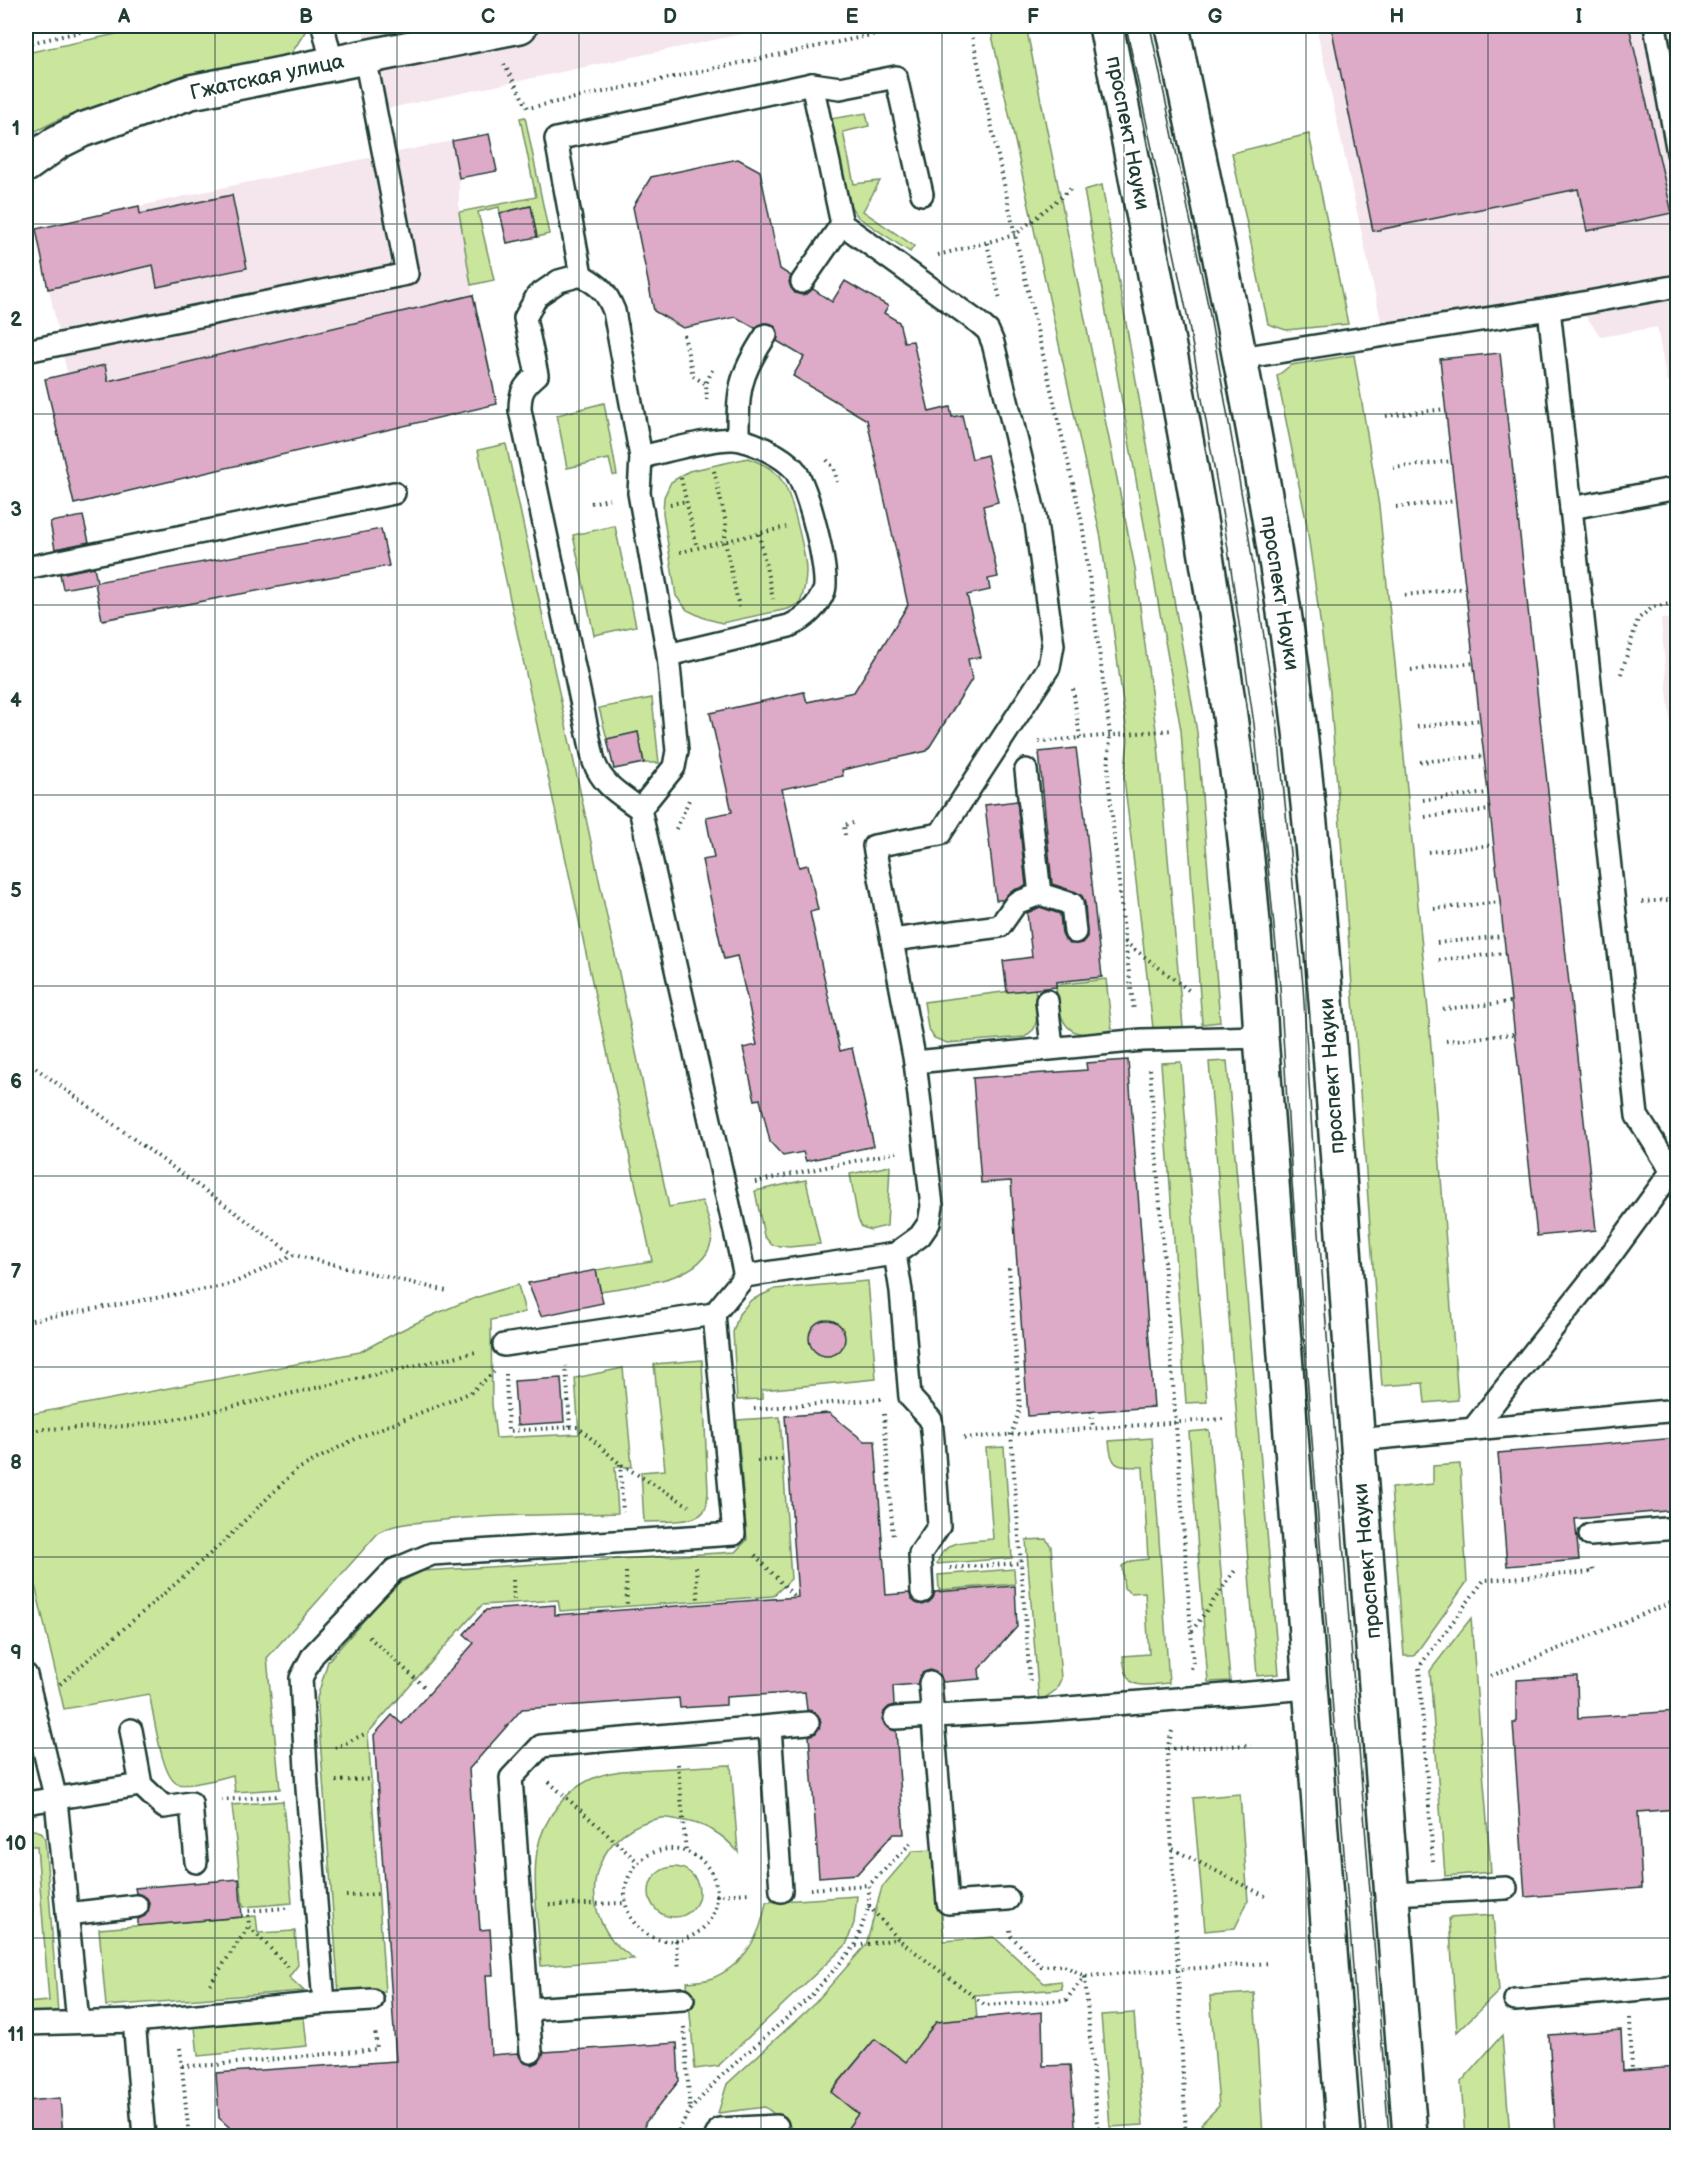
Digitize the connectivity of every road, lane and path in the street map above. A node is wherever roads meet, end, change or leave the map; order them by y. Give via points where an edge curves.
1 (107, 26) edge
2 (323, 26) edge
3 (520, 26) edge
4 (914, 26) edge
5 (970, 26) edge
6 (1106, 26) edge
7 (1172, 26) edge
8 (1655, 26) edge
9 (486, 32) junction
10 (26, 44) edge
11 (365, 57) junction
12 (332, 63) junction
13 (812, 84) junction
14 (1677, 153) edge
15 (26, 165) edge
16 (1073, 187) dead end
17 (922, 194) dead end
18 (842, 224) junction
19 (1015, 235) junction
20 (987, 243) junction
21 (949, 251) dead end
22 (581, 274) junction
23 (802, 282) dead end
24 (1677, 286) edge
25 (993, 300) dead end
26 (1549, 309) junction
27 (684, 335) dead end
28 (766, 335) dead end
29 (26, 351) edge
30 (1240, 358) junction
31 (706, 384) dead end
32 (1446, 409) dead end
33 (1386, 416) dead end
34 (738, 439) junction
35 (708, 443) junction
36 (675, 450) junction
37 (641, 457) junction
38 (1452, 461) dead end
39 (1393, 468) dead end
40 (1677, 488) edge
41 (394, 493) dead end
42 (1456, 501) dead end
43 (1396, 507) dead end
44 (1571, 508) junction
45 (814, 520) junction
46 (759, 534) junction
47 (725, 542) junction
48 (697, 548) junction
49 (649, 560) junction
50 (26, 568) edge
51 (1466, 588) dead end
52 (1405, 595) dead end
53 (1677, 602) edge
54 (780, 628) junction
55 (745, 637) junction
56 (668, 655) junction
57 (1474, 663) dead end
58 (1411, 670) dead end
59 (1593, 714) junction
60 (1480, 720) dead end
61 (1417, 727) dead end
62 (1173, 730) dead end
63 (1110, 734) junction
64 (1032, 743) dead end
65 (1484, 756) dead end
66 (1420, 762) dead end
67 (1026, 770) dead end
68 (1488, 793) dead end
69 (1423, 800) dead end
70 (640, 809) junction
71 (1490, 810) dead end
72 (1425, 818) dead end
73 (1494, 845) dead end
74 (1428, 852) dead end
75 (1040, 894) junction
76 (1500, 902) dead end
77 (1434, 909) dead end
78 (1075, 932) dead end
79 (1504, 936) dead end
80 (892, 940) junction
81 (1125, 942) junction
82 (1437, 943) dead end
83 (1506, 953) dead end
84 (1439, 960) dead end
85 (1191, 992) dead end
86 (1047, 1001) dead end
87 (1511, 1002) dead end
88 (1443, 1009) dead end
89 (1514, 1034) dead end
90 (1261, 1037) junction
91 (1142, 1040) junction
92 (1446, 1041) dead end
93 (1052, 1047) junction
94 (26, 1061) edge
95 (915, 1062) junction
96 (925, 1147) junction
97 (1675, 1171) edge
98 (788, 1175) dead end
99 (895, 1254) junction
100 (294, 1255) junction
101 (1009, 1268) dead end
102 (745, 1276) junction
103 (447, 1291) dead end
104 (714, 1314) junction
105 (26, 1321) edge
106 (563, 1335) junction
107 (505, 1353) junction
108 (910, 1397) junction
109 (883, 1399) junction
110 (1677, 1410) edge
111 (1091, 1411) dead end
112 (723, 1412) junction
113 (1223, 1419) dead end
114 (1176, 1423) junction
115 (1092, 1429) junction
116 (1473, 1429) junction
117 (26, 1434) edge
118 (1011, 1434) junction
119 (1357, 1440) junction
120 (933, 1441) junction
121 (620, 1464) dead end
122 (623, 1518) dead end
123 (1677, 1528) edge
124 (1590, 1535) joint
125 (1021, 1563) junction
126 (1236, 1569) dead end
127 (921, 1570) junction
128 (922, 1592) dead end
129 (1677, 1600) edge
130 (348, 1619) junction
131 (1191, 1631) junction
132 (26, 1675) edge
133 (1491, 1676) dead end
134 (930, 1683) dead end
135 (425, 1687) dead end
136 (1309, 1688) junction
137 (1183, 1698) junction
138 (32, 1703) junction
139 (1032, 1711) junction
140 (932, 1717) junction
141 (895, 1718) dead end
142 (808, 1723) dead end
143 (32, 1727) edge
144 (770, 1727) junction
145 (131, 1730) dead end
146 (675, 1736) junction
147 (1251, 1745) dead end
148 (1167, 1749) junction
149 (526, 1762) junction
150 (141, 1785) junction
151 (56, 1800) junction
152 (26, 1803) edge
153 (944, 1839) junction
154 (1172, 1849) junction
155 (686, 1852) junction
156 (196, 1862) dead end
157 (638, 1862) junction
158 (1433, 1865) dead end
159 (1506, 1888) dead end
160 (781, 1891) dead end
161 (1393, 1894) junction
162 (1265, 1896) dead end
163 (1008, 1899) joint
164 (626, 1903) junction
165 (136, 1906) dead end
166 (520, 1906) junction
167 (869, 1906) junction
168 (67, 1914) junction
169 (249, 1926) dead end
170 (898, 1939) junction
171 (855, 1946) junction
172 (1270, 1963) dead end
173 (1178, 1969) junction
174 (1085, 1976) junction
175 (1677, 1986) edge
176 (1628, 1991) junction
177 (372, 2000) joint
178 (683, 2000) dead end
179 (1515, 2000) dead end
180 (324, 2003) junction
181 (528, 2009) junction
182 (202, 2015) junction
183 (177, 2017) junction
184 (134, 2021) junction
185 (78, 2022) junction
186 (26, 2024) edge
187 (684, 2030) dead end
188 (672, 2031) dead end
189 (531, 2052) dead end
190 (182, 2066) junction
191 (1632, 2071) dead end
192 (777, 2126) dead end
193 (144, 2136) edge
194 (189, 2136) edge
195 (675, 2136) edge
196 (716, 2136) edge
197 (1098, 2136) edge
198 (1186, 2136) edge
199 (1344, 2136) edge
200 (1410, 2136) edge

1 - 10 path
2 - 12 lane
3 - 9 main road, Гжатская улица
4 - 9 path via 528,108
5 - 19 path
6 - 90 main road, проспект Науки via 1203,530 1237,778 1257,956
7 - 30 main road, проспект Науки
8 - 14 lane
9 - 11 main road, Гжатская улица
11 - 12 main road, Гжатская улица
11 - 29 lane via 407,274
12 - 15 main road, Гжатская улица via 191,92 82,130
13 - 17 lane via 840,88 896,76
13 - 18 lane
13 - 22 lane via 556,139
16 - 19 path
18 - 23 lane
18 - 80 lane via 988,331 1035,516 1053,645 1049,667 940,834 874,846
19 - 20 path
19 - 63 path via 1082,522
20 - 21 path
20 - 25 path via 1000,299
22 - 37 lane via 607,294 614,311
22 - 70 lane via 559,281 537,296 525,318 537,375 520,395 520,410 594,762 599,776
24 - 26 lane
26 - 30 lane
26 - 44 lane
27 - 31 path via 693,376
28 - 34 lane via 745,369 738,395
30 - 119 main road, проспект Науки via 1295,697 1323,950
32 - 33 path
34 - 35 lane
34 - 45 lane via 763,448 793,467 803,483
35 - 36 lane
35 - 47 path via 726,523
36 - 37 lane
36 - 48 path
37 - 49 lane via 639,492
38 - 39 path
40 - 44 lane
41 - 50 lane
42 - 43 path
44 - 59 lane
45 - 46 path
45 - 54 lane via 825,590 804,619
46 - 47 path
46 - 54 path
47 - 48 path
47 - 55 path
48 - 49 path
49 - 56 lane
51 - 52 path
53 - 59 path via 1653,607 1638,619 1617,685
54 - 55 lane
55 - 56 lane
56 - 70 lane via 677,751 674,767
57 - 58 path
59 - 97 lane via 1637,1116
60 - 61 path
62 - 63 path
63 - 64 path
63 - 81 path via 1108,775
65 - 66 path
67 - 75 lane
68 - 69 path
70 - 102 lane
71 - 72 path
73 - 74 path
75 - 78 lane via 1072,904
75 - 80 lane via 1016,903 1000,926
76 - 77 path
79 - 82 path
80 - 95 lane
81 - 85 path
81 - 91 path via 1135,1020
83 - 84 path
86 - 93 lane
87 - 88 path
89 - 92 path
90 - 91 lane
90 - 136 main road, проспект Науки
91 - 93 lane
91 - 114 path via 1149,1054
93 - 95 lane
94 - 100 path
95 - 96 lane
96 - 98 path
96 - 99 lane via 932,1206 929,1223 920,1236
97 - 116 lane
99 - 102 lane
99 - 108 lane
100 - 103 path
100 - 105 path via 229,1285
101 - 118 path via 1020,1410
102 - 104 lane
104 - 106 lane
104 - 112 lane
106 - 107 lane
106 - 107 path via 570,1427 508,1431
107 - 117 path via 177,1419 131,1426 41,1429
107 - 138 path via 470,1393 357,1438 296,1470 187,1575 60,1684
108 - 109 path
108 - 120 lane via 931,1420
109 - 112 path
109 - 127 path via 895,1572
110 - 116 lane
111 - 115 path
112 - 130 lane via 734,1534 432,1554 394,1570
113 - 114 path
114 - 115 path
114 - 131 path
115 - 118 path
116 - 119 lane
118 - 120 path
118 - 125 path
119 - 161 main road, проспект Науки
120 - 127 lane via 939,1526 920,1554
121 - 122 path
123 - 124 lane
124 - 158 path via 1593,1572 1484,1580 1419,1667
125 - 127 path
125 - 139 path
126 - 131 path
127 - 128 lane
129 - 133 path
130 - 135 path
130 - 180 lane via 313,1655 301,1678
131 - 137 path via 1193,1661
132 - 138 lane
134 - 140 lane
136 - 137 lane
136 - 199 main road, проспект Науки
137 - 139 lane
137 - 148 path
138 - 143 lane
139 - 140 lane
140 - 141 lane
140 - 153 lane
142 - 144 lane
143 - 151 lane
144 - 146 lane
144 - 160 lane
145 - 150 lane
146 - 149 lane via 541,1746
146 - 155 path
147 - 148 path
148 - 154 path
149 - 157 path
149 - 166 lane via 511,1778
150 - 151 lane
150 - 156 lane via 164,1807 191,1803
151 - 152 lane
151 - 168 lane
153 - 163 lane via 948,1903
153 - 167 path via 914,1841 869,1885
154 - 162 path
154 - 173 path
155 - 157 path via 660,1850
155 - 164 path via 704,1863 717,1891 710,1919 700,1930 676,1940 659,1939 635,1923
157 - 164 path via 627,1882
159 - 161 lane
161 - 200 main road, проспект Науки
163 - 174 path via 1011,1936 1033,1959 1041,1966 1062,1965
164 - 166 path
165 - 168 lane
166 - 181 lane
167 - 170 path
167 - 171 path
168 - 185 lane
169 - 182 path via 201,1998
170 - 171 path
170 - 174 path via 985,2005 1066,2000
171 - 195 path via 810,1997 719,2078 690,2110
172 - 173 path
173 - 174 path
173 - 198 path
174 - 197 path
175 - 176 lane
176 - 179 lane
176 - 191 path
177 - 180 lane
177 - 190 path via 377,2049
178 - 181 lane
180 - 182 lane
181 - 189 lane
182 - 183 lane
183 - 184 lane
183 - 190 path
184 - 185 lane
184 - 193 lane
185 - 186 lane
187 - 188 path
190 - 194 path
192 - 196 lane via 720,2129

